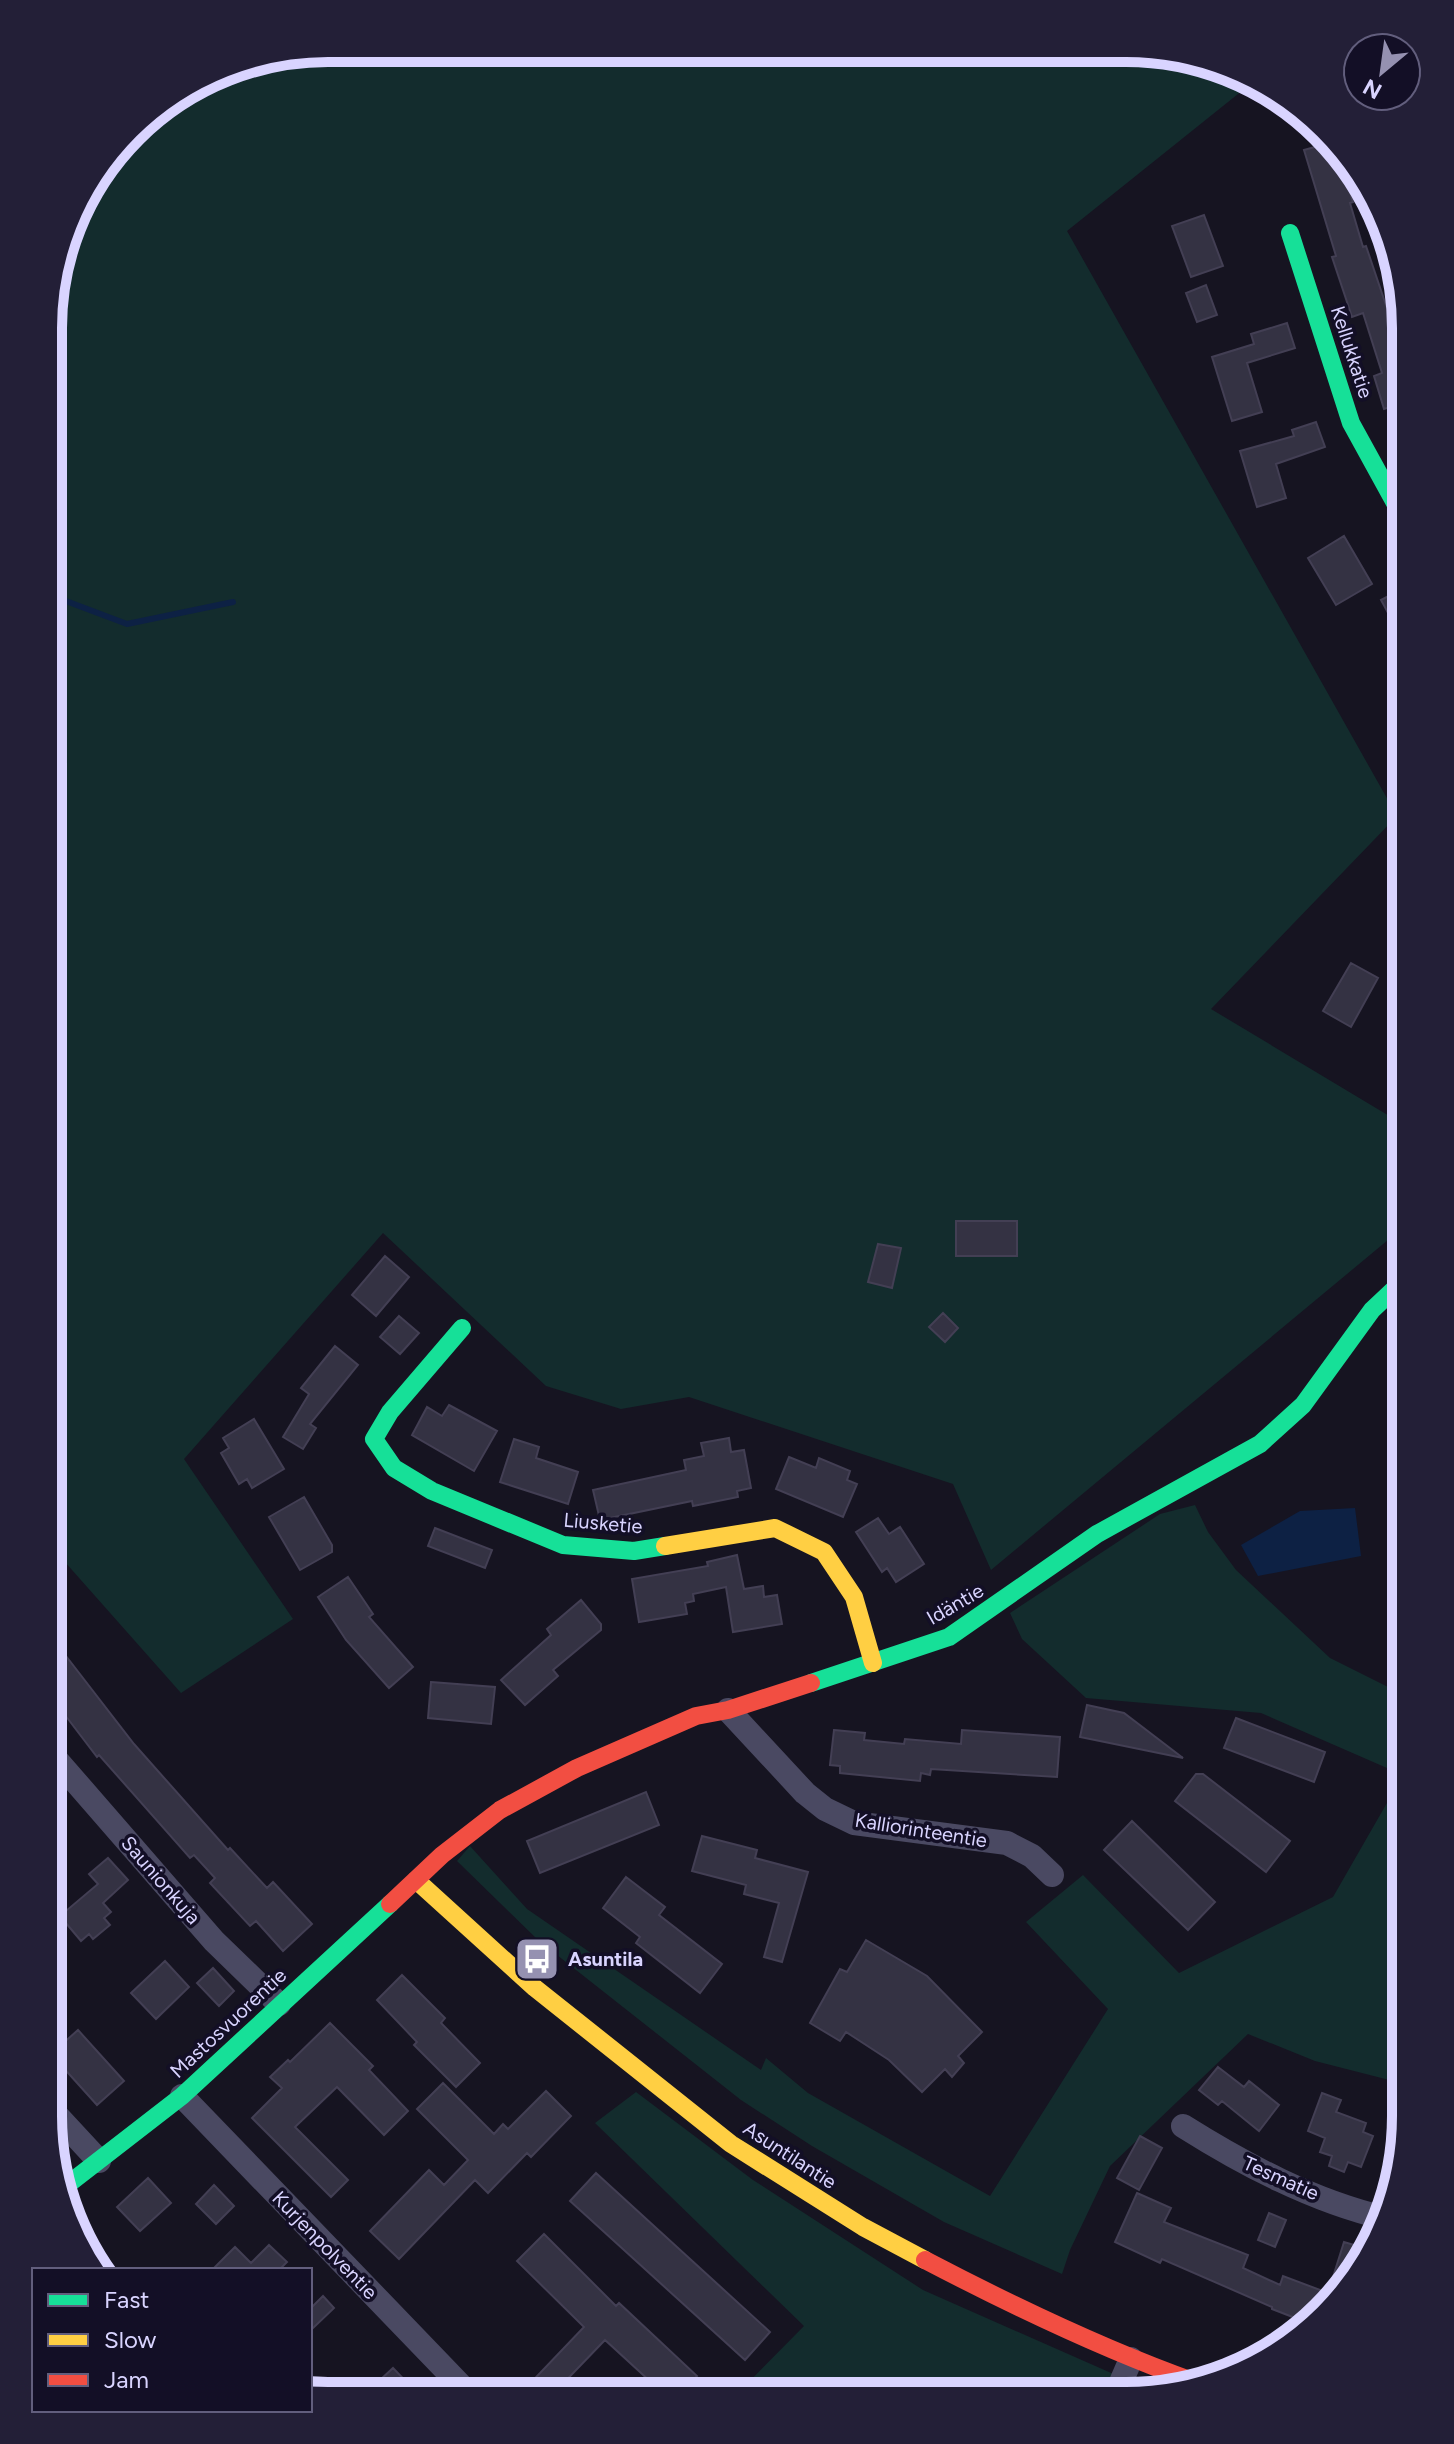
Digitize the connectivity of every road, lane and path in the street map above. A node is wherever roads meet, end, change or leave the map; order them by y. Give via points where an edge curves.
1 (1290, 233) dead end
2 (1392, 480) edge
3 (1391, 1292) edge
4 (462, 1328) dead end
5 (873, 1663) junction
6 (728, 1710) junction
7 (62, 1766) edge
8 (1052, 1875) dead end
9 (416, 1880) junction
10 (279, 2004) junction
11 (182, 2096) junction
12 (62, 2121) edge
13 (1183, 2126) dead end
14 (99, 2161) junction
15 (70, 2183) edge
16 (1373, 2214) edge
17 (1131, 2359) junction
18 (1180, 2377) edge
19 (457, 2382) edge
20 (1121, 2382) edge

1 - 2 street, Kellukkatie via 1351,423
3 - 5 street, Idäntie via 1372,1310 1303,1405 1260,1444 1097,1534 949,1637
4 - 5 street, Liusketie via 390,1412 374,1439 394,1468 432,1491 563,1545 634,1551 775,1528 824,1552 854,1597
5 - 6 street, Idäntie
6 - 8 street, Kalliorinteentie via 825,1809 854,1823 1007,1843
6 - 9 street, Idäntie via 696,1716 577,1768 500,1810
7 - 10 street, Saunionkuja via 214,1941
9 - 10 street, Mastosvuorentie
9 - 17 street, Asuntilantie via 535,1988 731,2144 863,2227
10 - 11 street, Mastosvuorentie
11 - 14 street, Mastosvuorentie
11 - 19 street, Kurjenpolventie
12 - 14 street
13 - 16 street, Tesmatie via 1290,2185
14 - 15 street, Mastosvuorentie
17 - 18 street, Asuntilantie
17 - 20 street

